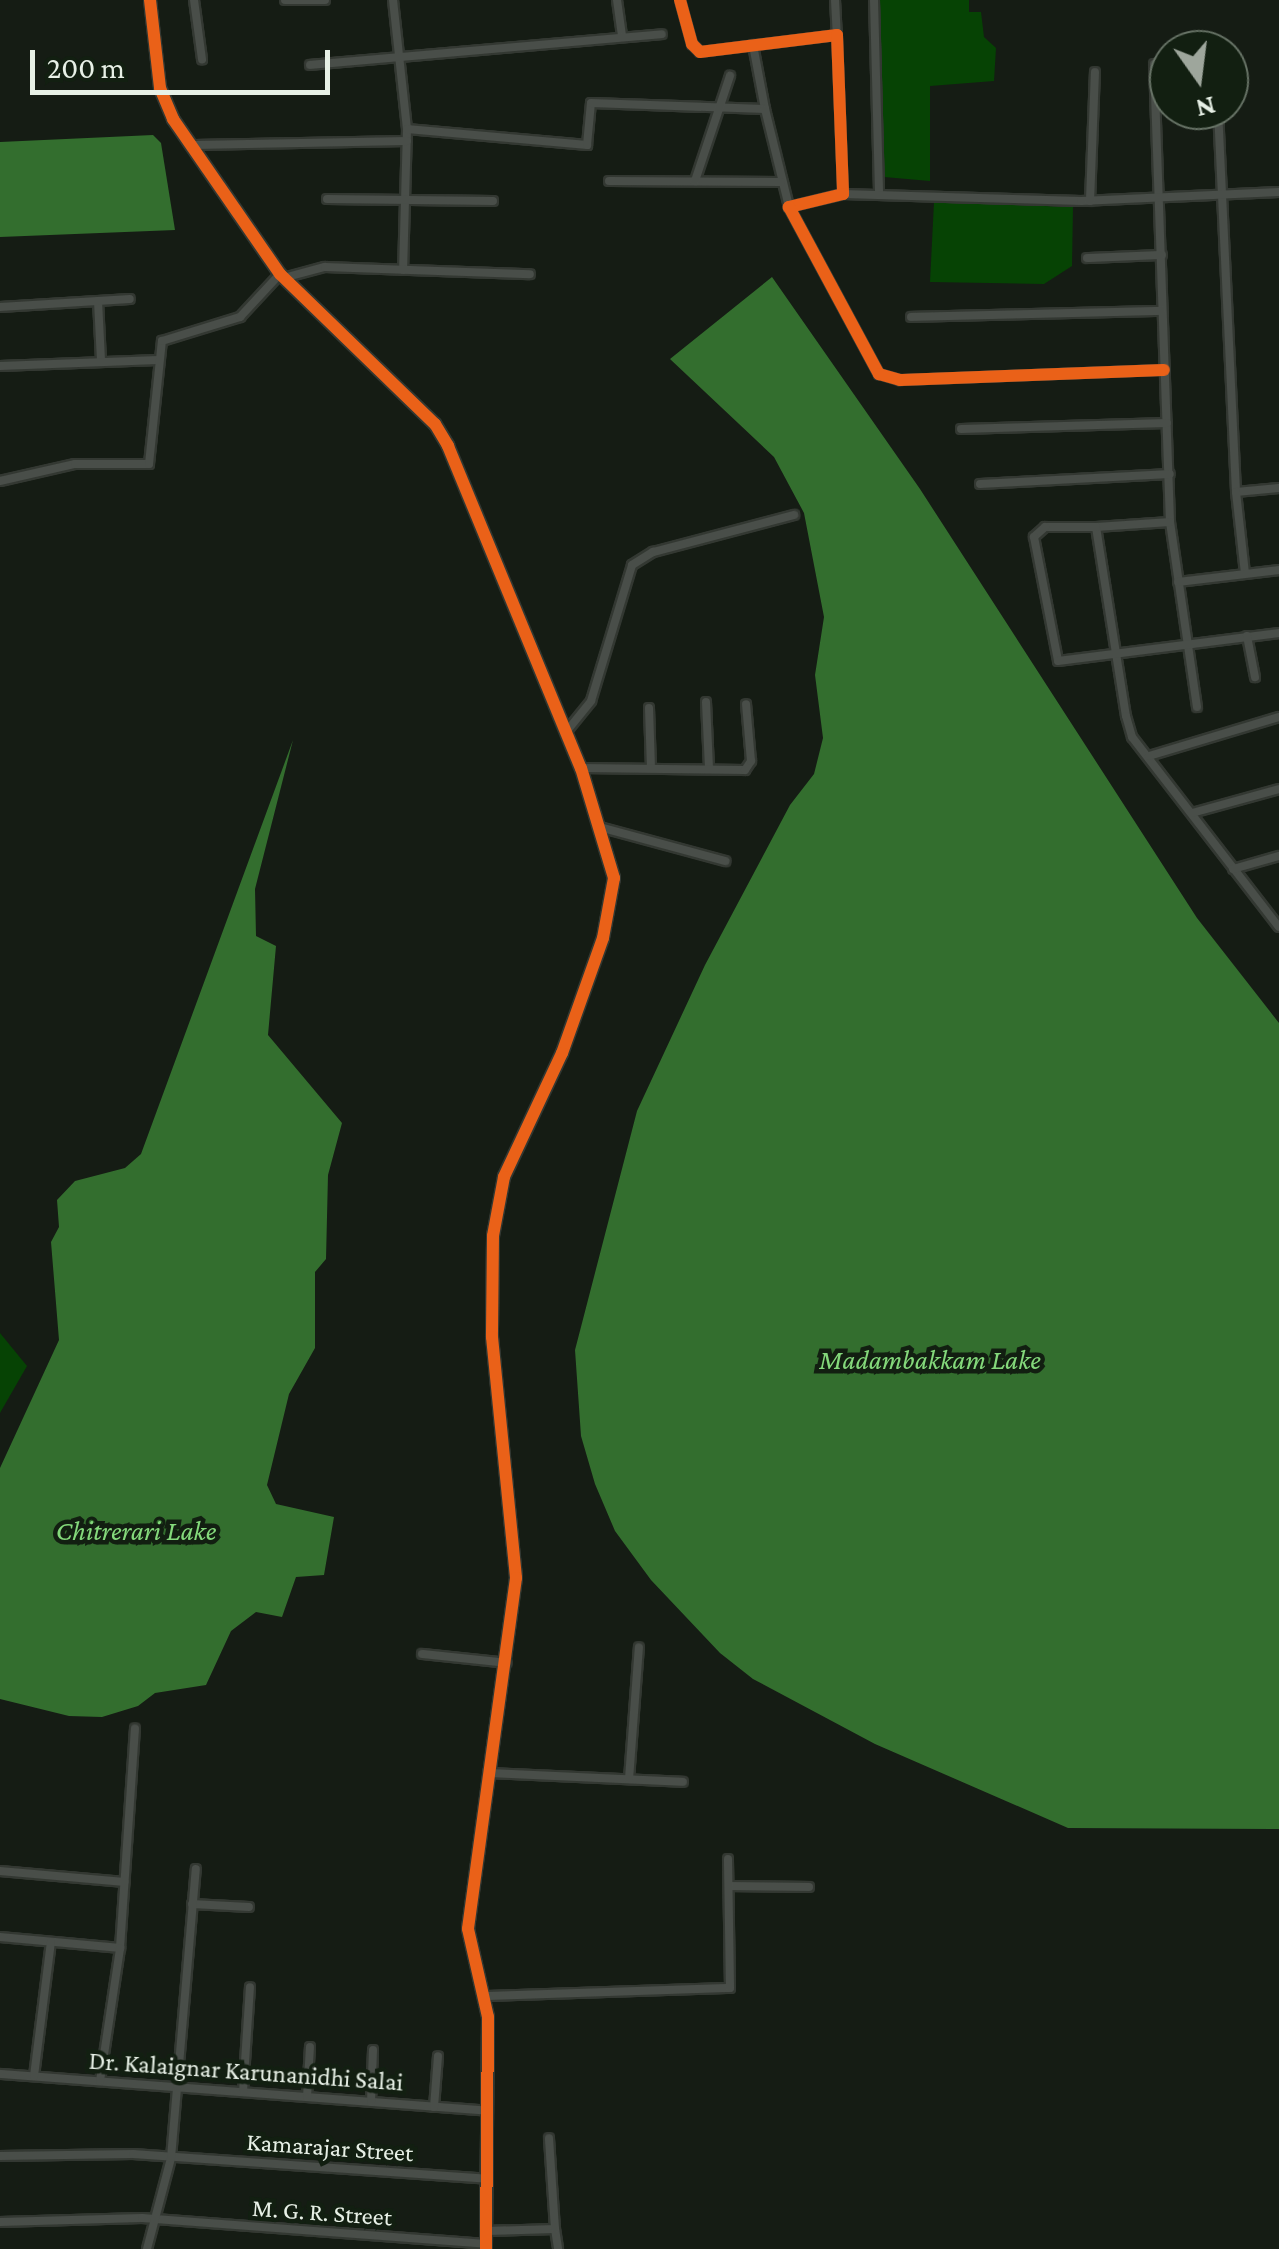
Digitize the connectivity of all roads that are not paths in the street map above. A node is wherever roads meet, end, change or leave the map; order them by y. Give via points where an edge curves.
1 (150, 0) edge
2 (194, 0) edge
3 (286, 0) edge
4 (325, 0) edge
5 (393, 0) edge
6 (616, 0) edge
7 (680, 0) edge
8 (834, 0) edge
9 (874, 0) edge
10 (622, 34) junction
11 (662, 34) dead end
12 (836, 35) junction
13 (753, 45) junction
14 (403, 58) junction
15 (202, 59) dead end
16 (310, 65) dead end
17 (1095, 72) dead end
18 (730, 76) dead end
19 (720, 108) junction
20 (765, 109) junction
21 (407, 129) junction
22 (1158, 130) edge
23 (1220, 130) edge
24 (408, 141) junction
25 (195, 145) junction
26 (608, 181) dead end
27 (696, 181) junction
28 (781, 182) junction
29 (1279, 192) edge
30 (843, 194) junction
31 (879, 194) junction
32 (1226, 196) junction
33 (327, 199) dead end
34 (405, 200) junction
35 (1162, 200) junction
36 (492, 201) dead end
37 (1090, 201) junction
38 (789, 207) junction
39 (1162, 255) junction
40 (1087, 258) dead end
41 (403, 270) junction
42 (530, 274) dead end
43 (284, 276) junction
44 (130, 299) dead end
45 (98, 301) junction
46 (0, 307) edge
47 (1162, 311) junction
48 (910, 317) dead end
49 (102, 360) junction
50 (158, 360) junction
51 (0, 366) edge
52 (1164, 370) junction
53 (1167, 423) junction
54 (961, 429) dead end
55 (1170, 474) junction
56 (0, 481) edge
57 (980, 484) dead end
58 (1279, 488) edge
59 (1236, 492) junction
60 (794, 516) dead end
61 (1170, 522) junction
62 (1096, 527) junction
63 (1279, 570) edge
64 (1245, 574) junction
65 (1178, 582) junction
66 (1279, 632) edge
67 (1247, 636) junction
68 (1183, 646) junction
69 (1114, 654) junction
70 (1255, 677) dead end
71 (706, 702) dead end
72 (746, 704) dead end
73 (1197, 707) dead end
74 (650, 708) dead end
75 (1279, 717) edge
76 (566, 732) junction
77 (1149, 756) junction
78 (652, 767) junction
79 (709, 767) junction
80 (581, 768) junction
81 (1279, 789) edge
82 (1192, 812) junction
83 (599, 828) junction
84 (1279, 856) edge
85 (725, 862) dead end
86 (1233, 869) junction
87 (1279, 928) edge
88 (639, 1648) dead end
89 (422, 1654) dead end
90 (508, 1662) junction
91 (135, 1729) dead end
92 (488, 1773) junction
93 (629, 1780) junction
94 (683, 1782) dead end
95 (728, 1859) dead end
96 (196, 1869) dead end
97 (0, 1871) edge
98 (125, 1882) junction
99 (730, 1886) junction
100 (809, 1887) dead end
101 (192, 1904) junction
102 (249, 1907) dead end
103 (0, 1937) edge
104 (51, 1942) junction
105 (120, 1948) junction
106 (250, 1987) dead end
107 (484, 1996) junction
108 (310, 2047) dead end
109 (372, 2050) dead end
110 (438, 2056) dead end
111 (0, 2074) edge
112 (34, 2076) junction
113 (100, 2082) junction
114 (176, 2087) junction
115 (243, 2092) junction
116 (307, 2097) junction
117 (371, 2102) junction
118 (434, 2107) junction
119 (488, 2111) junction
120 (549, 2138) dead end
121 (0, 2156) edge
122 (171, 2158) junction
123 (487, 2180) junction
124 (155, 2221) junction
125 (0, 2222) edge
126 (555, 2228) junction
127 (486, 2241) edge
128 (406, 2244) edge
129 (147, 2249) edge
130 (558, 2249) edge

1 - 25 street via 160,88
2 - 15 street
3 - 4 street
5 - 14 street
6 - 10 street
7 - 13 street via 696,50
8 - 12 street
9 - 31 street
10 - 11 street
10 - 14 street
12 - 13 street
12 - 30 street
13 - 20 street
14 - 16 street
14 - 21 street
17 - 37 street
18 - 19 street
19 - 20 street
19 - 21 street via 591,103 587,145
19 - 27 street
20 - 28 street
21 - 24 street
22 - 35 street
23 - 32 street
24 - 25 street
24 - 34 street
25 - 43 street
26 - 27 street
27 - 28 street
28 - 38 street
29 - 32 street
30 - 31 street
30 - 38 street
31 - 37 street
32 - 35 street
32 - 59 street
33 - 34 street
34 - 36 street
34 - 41 street
35 - 37 street
35 - 39 street
38 - 52 street via 839,308 886,378
39 - 40 street
39 - 47 street
41 - 42 street
41 - 43 street via 325,266
43 - 50 street via 240,318 166,336
43 - 76 street via 434,424
44 - 45 street
45 - 46 street
45 - 49 street
47 - 48 street
47 - 52 street
49 - 50 street
49 - 51 street
50 - 56 street via 148,464 75,464
52 - 53 street
53 - 54 street
53 - 55 street
55 - 57 street
55 - 61 street
58 - 59 street
59 - 64 street
60 - 76 street via 653,552 632,565 592,701
61 - 62 street
61 - 65 street
62 - 69 street
62 - 69 street via 1045,527 1034,537 1053,656 1061,662
63 - 64 street
64 - 65 street
65 - 68 street
66 - 67 street
67 - 68 street
67 - 70 street
68 - 69 street
68 - 73 street
69 - 77 street via 1132,737
71 - 79 street
72 - 79 street via 751,765
74 - 78 street
75 - 77 street
76 - 80 street
77 - 82 street
78 - 79 street
78 - 80 street
80 - 83 street
81 - 82 street
82 - 86 street
83 - 85 street
83 - 90 street via 614,878 613,903 562,1053 504,1177 494,1236 492,1336 516,1544
84 - 86 street
86 - 87 street
88 - 93 street
89 - 90 street
90 - 92 street
91 - 98 street
92 - 93 street
92 - 107 street via 468,1929
93 - 94 street
95 - 99 street
96 - 101 street
97 - 98 street
98 - 105 street
99 - 100 street
99 - 107 street via 733,1982 726,1990
101 - 102 street
101 - 114 street
103 - 104 street
104 - 105 street
104 - 112 street
105 - 113 street
106 - 115 street
107 - 119 street
108 - 116 street
109 - 117 street
110 - 118 street
111 - 112 street, Dr. Kalaignar Karunanidhi Salai
112 - 113 street, Dr. Kalaignar Karunanidhi Salai
113 - 114 street, Dr. Kalaignar Karunanidhi Salai
114 - 115 street, Dr. Kalaignar Karunanidhi Salai
114 - 122 street
115 - 116 street, Dr. Kalaignar Karunanidhi Salai
116 - 117 street, Dr. Kalaignar Karunanidhi Salai
117 - 118 street, Dr. Kalaignar Karunanidhi Salai
118 - 119 street, Dr. Kalaignar Karunanidhi Salai
119 - 123 street
120 - 126 street
121 - 122 street, Kamarajar Street
122 - 123 street, Kamarajar Street
122 - 124 street
123 - 127 street
124 - 125 street, M. G. R. Street
124 - 128 street, M. G. R. Street
124 - 129 street
126 - 127 street, M. G. R. Street
126 - 130 street
127 - 128 street, M. G. R. Street

